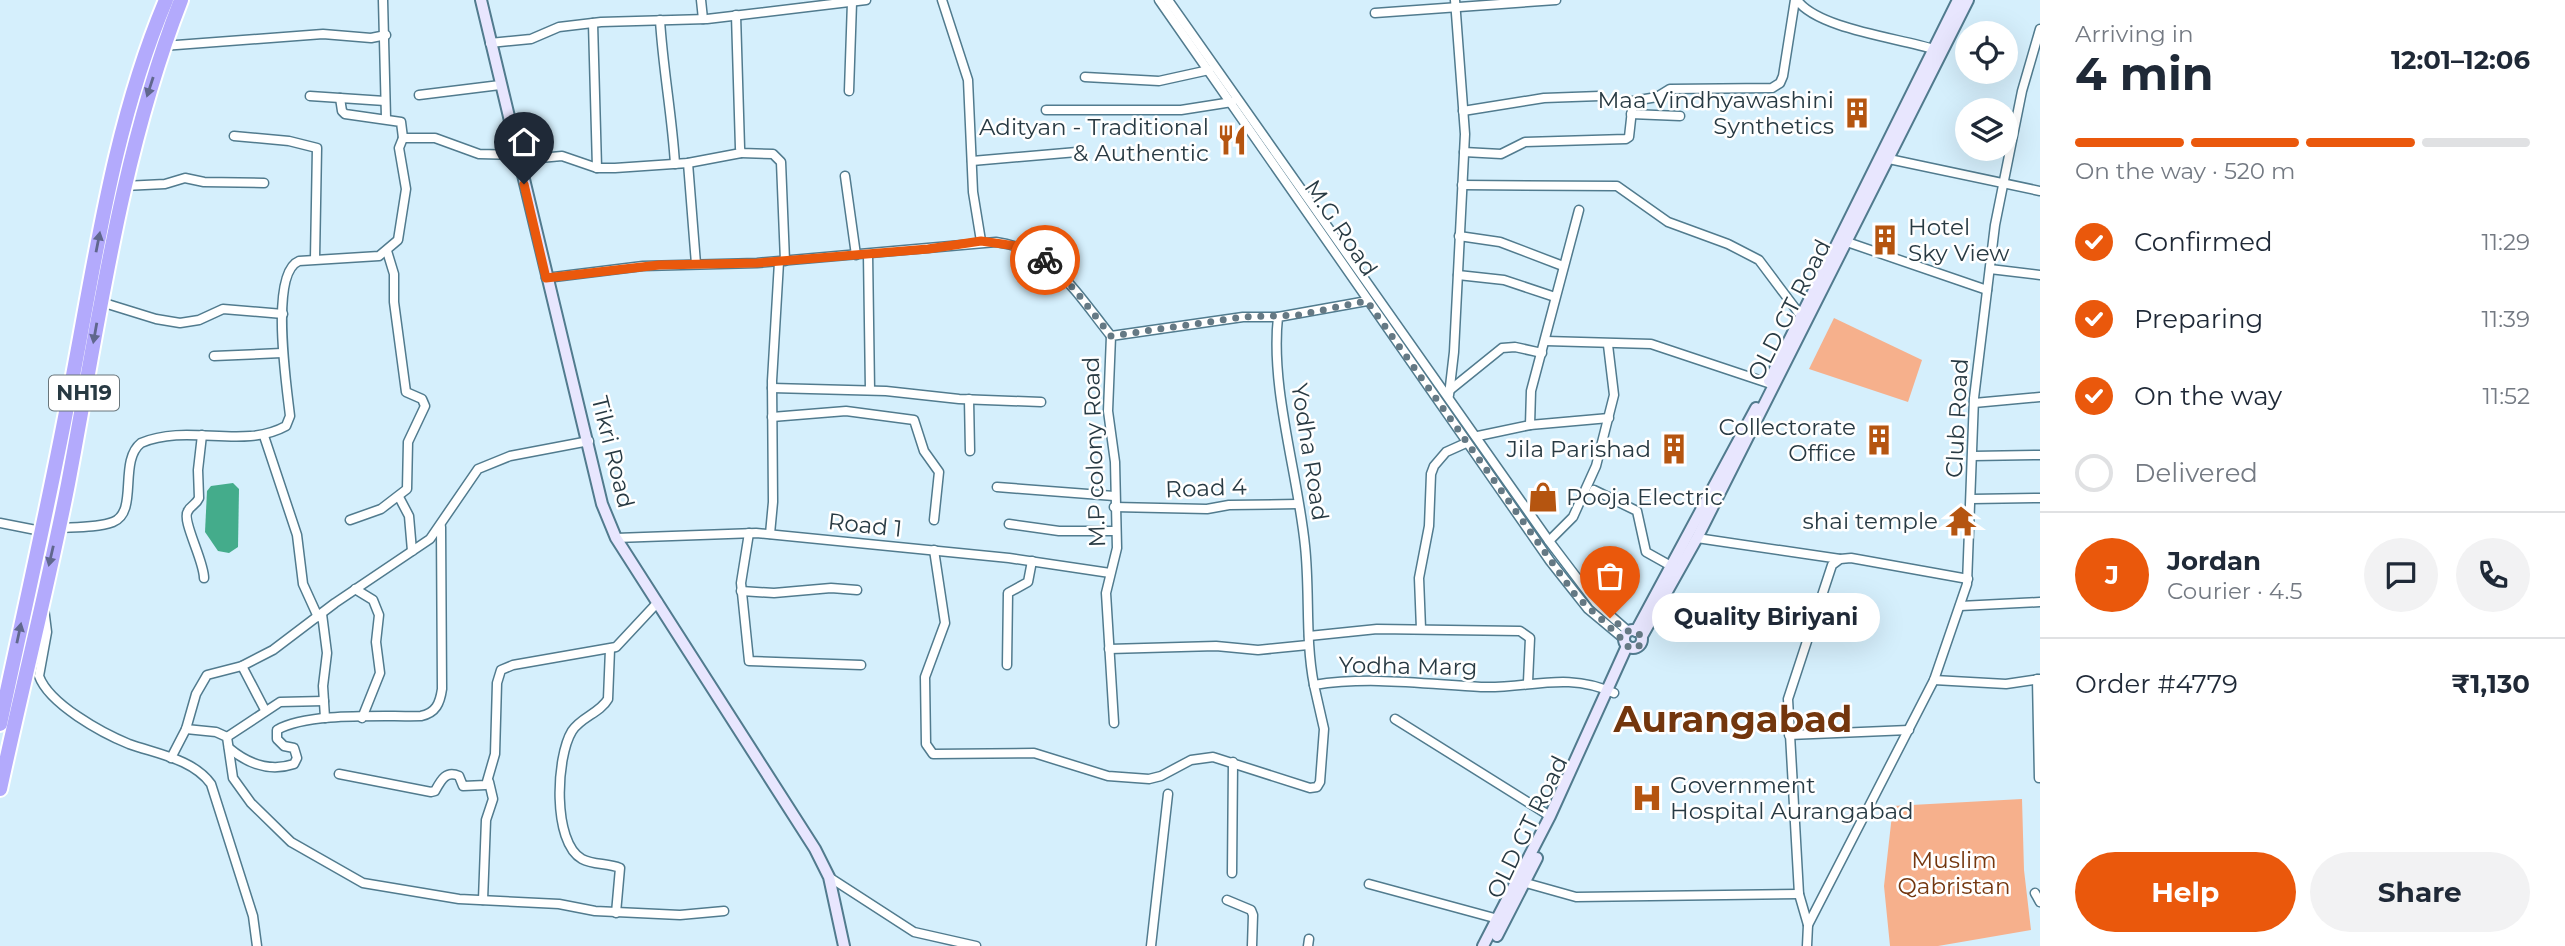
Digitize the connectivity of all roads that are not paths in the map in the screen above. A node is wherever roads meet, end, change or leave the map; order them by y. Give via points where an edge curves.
1 (166, 0) edge
2 (181, 0) edge
3 (383, 0) edge
4 (481, 0) edge
5 (701, 0) edge
6 (866, 0) edge
7 (942, 0) edge
8 (1159, 0) edge
9 (1168, 0) edge
10 (1556, 0) edge
11 (1796, 0) edge
12 (1958, 0) edge
13 (1968, 0) edge
14 (852, 2) junction
15 (1456, 3) edge
16 (1376, 13) dead end
17 (736, 15) junction
18 (703, 19) junction
19 (660, 20) junction
20 (593, 23) junction
21 (2040, 30) edge
22 (386, 35) junction
23 (490, 43) junction
24 (1195, 44) junction
25 (163, 46) junction
26 (1933, 49) junction
27 (1209, 70) junction
28 (1084, 78) dead end
29 (500, 85) junction
30 (849, 91) dead end
31 (419, 95) dead end
32 (310, 96) dead end
33 (1600, 96) dead end
34 (340, 98) junction
35 (385, 101) junction
36 (1232, 102) junction
37 (1046, 110) dead end
38 (1463, 111) junction
39 (1631, 114) junction
40 (1680, 116) dead end
41 (386, 118) junction
42 (234, 135) dead end
43 (403, 138) junction
44 (1077, 152) dead end
45 (1464, 152) junction
46 (741, 153) junction
47 (518, 158) junction
48 (1889, 159) junction
49 (972, 161) junction
50 (688, 163) junction
51 (675, 164) junction
52 (597, 168) junction
53 (845, 176) dead end
54 (264, 183) dead end
55 (1462, 185) junction
56 (2003, 185) junction
57 (124, 186) junction
58 (2040, 191) edge
59 (1578, 210) dead end
60 (1459, 236) junction
61 (981, 241) junction
62 (1847, 242) junction
63 (387, 251) junction
64 (868, 254) junction
65 (856, 255) junction
66 (315, 260) junction
67 (782, 261) junction
68 (696, 264) junction
69 (1563, 266) junction
70 (1990, 269) junction
71 (1458, 275) junction
72 (2040, 275) edge
73 (546, 278) junction
74 (1987, 290) junction
75 (1555, 297) junction
76 (1367, 301) junction
77 (101, 302) junction
78 (283, 314) junction
79 (1801, 316) junction
80 (1278, 317) junction
81 (1111, 336) junction
82 (1546, 341) junction
83 (1608, 345) junction
84 (282, 353) junction
85 (1542, 354) junction
86 (214, 356) dead end
87 (1768, 383) junction
88 (772, 388) junction
89 (870, 390) junction
90 (1449, 392) junction
91 (2040, 397) edge
92 (969, 399) junction
93 (1041, 402) dead end
94 (1974, 403) junction
95 (772, 417) junction
96 (1609, 418) junction
97 (1530, 425) junction
98 (202, 435) junction
99 (264, 436) junction
100 (1478, 436) junction
101 (589, 441) junction
102 (1466, 443) junction
103 (970, 451) dead end
104 (2040, 455) edge
105 (1973, 456) junction
106 (997, 487) dead end
107 (1594, 490) dead end
108 (1114, 496) junction
109 (400, 497) junction
110 (2040, 498) edge
111 (1972, 499) junction
112 (1298, 504) junction
113 (1114, 507) junction
114 (350, 520) dead end
115 (934, 520) dead end
116 (0, 523) edge
117 (1009, 524) dead end
118 (441, 527) junction
119 (58, 528) junction
120 (41, 531) junction
121 (1116, 531) junction
122 (749, 533) junction
123 (770, 534) junction
124 (616, 538) junction
125 (1697, 538) junction
126 (1549, 541) junction
127 (934, 550) junction
128 (412, 551) junction
129 (1840, 559) junction
130 (1032, 561) junction
131 (1671, 566) junction
132 (1110, 573) junction
133 (204, 578) dead end
134 (1968, 579) junction
135 (355, 589) junction
136 (857, 590) dead end
137 (741, 591) junction
138 (41, 598) junction
139 (658, 602) junction
140 (2040, 602) edge
141 (1960, 606) junction
142 (320, 615) junction
143 (1421, 629) junction
144 (1632, 639) junction
145 (1309, 641) junction
146 (610, 649) junction
147 (1109, 649) junction
148 (861, 665) dead end
149 (1007, 665) dead end
150 (242, 666) junction
151 (2039, 679) edge
152 (1934, 680) junction
153 (1528, 682) junction
154 (1314, 685) junction
155 (1611, 692) junction
156 (324, 701) junction
157 (265, 710) junction
158 (326, 718) junction
159 (362, 718) junction
160 (1395, 719) dead end
161 (1114, 723) dead end
162 (0, 724) edge
163 (186, 729) junction
164 (1909, 730) junction
165 (1789, 735) junction
166 (227, 737) junction
167 (229, 748) junction
168 (171, 758) junction
169 (1233, 762) junction
170 (339, 774) dead end
171 (2039, 778) edge
172 (489, 782) junction
173 (0, 789) edge
174 (1168, 794) dead end
175 (1550, 816) junction
176 (1232, 873) dead end
177 (829, 877) junction
178 (1526, 883) junction
179 (1369, 884) dead end
180 (2035, 893) dead end
181 (1799, 894) junction
182 (483, 900) junction
183 (1227, 900) dead end
184 (2040, 902) edge
185 (724, 911) dead end
186 (616, 913) junction
187 (1498, 919) junction
188 (1808, 925) junction
189 (257, 946) edge
190 (844, 946) edge
191 (976, 946) edge
192 (1151, 946) edge
193 (1252, 946) edge
194 (1483, 946) edge
195 (1491, 946) edge
196 (1807, 946) edge

120 -> 1 highway, NH19 via 114,163
2 - 25 highway, NH19
3 - 22 street
4 - 23 main road, Tikri Road
5 - 18 street
6 - 14 street
7 - 49 street via 968,80
8 - 24 street, M.G Road
9 - 24 street, M.G Road
10 - 15 street
11 - 26 street via 1833,21
11 - 39 street via 1777,86 1670,89 1657,97 1633,101
12 - 26 main road, OLD GT Road
13 - 48 main road, OLD GT Road
14 - 17 street
14 - 30 street
15 - 16 street
15 - 38 street
17 - 18 street
17 - 46 street
18 - 19 street
19 - 20 street
19 - 51 street
20 - 23 street via 559,27 531,39
20 - 52 street
21 - 56 street, Club Road
22 - 25 street via 323,34
22 - 35 street
23 - 29 main road, Tikri Road
24 - 27 street, M.G Road
24 - 90 street, M.G Road
25 -> 57 highway, NH19
26 - 79 main road, OLD GT Road
27 - 28 street via 1159,81
27 - 36 street, M.G Road
29 - 31 street
29 - 47 main road, Tikri Road
32 - 34 street
33 - 38 street via 1544,98
34 - 35 street
34 - 41 street via 345,114
35 - 41 street
36 - 37 street via 1181,110
36 - 76 street, M.G Road
38 - 45 street
39 - 40 street
39 - 45 street via 1626,139 1525,142 1501,153
41 - 43 street via 401,122
42 - 66 street via 317,148
43 - 47 street via 435,138 479,154
43 - 63 street via 399,148 406,181 402,226 398,240
44 - 49 street
45 - 55 street
46 - 50 street
46 - 67 street via 773,154 780,162
47 - 52 street via 562,156
47 - 73 main road, Tikri Road
48 - 56 street
48 - 62 main road, OLD GT Road
49 - 61 street
50 - 51 street
50 - 68 street
51 - 52 street
53 - 65 street
54 - 57 street via 204,182 185,177 165,184
55 - 60 street
55 - 79 street via 1617,186 1668,222 1759,260
56 - 58 street
56 - 70 street, Club Road
57 - 77 highway, NH19
59 - 69 street
60 - 69 street via 1500,242
60 - 71 street
61 - 64 street
61 - 81 street via 1010,243 1039,255 1075,290
62 - 74 street
62 - 125 main road, OLD GT Road
63 - 66 street via 370,258
63 - 109 street via 394,274 406,392 422,399 425,406 408,442 409,483
64 - 65 street
64 - 89 street
65 - 67 street
66 - 78 street via 299,261 291,267
67 - 68 street
67 - 88 street
68 - 73 street
69 - 75 street
70 - 72 street
70 - 74 street, Club Road
71 - 75 street via 1512,282
71 - 90 street
73 - 101 main road, Tikri Road
74 - 94 street, Club Road
75 - 82 street
76 - 80 street
76 - 102 street, M.G Road
77 - 78 street via 180,323 223,309
77 -> 119 highway, NH19
78 - 84 street
79 - 87 main road, OLD GT Road
80 - 81 street, M.P colony Road via 1243,317
80 - 112 street, Yodha Road via 1277,361
81 - 108 street, M.P colony Road via 1108,411
82 - 83 street
82 - 85 street
83 - 87 street via 1651,344
83 - 96 street via 1615,389
84 - 86 street
84 - 99 street via 289,423
85 - 90 street via 1502,348
85 - 97 street via 1530,400
87 - 131 main road, OLD GT Road
88 - 89 street
88 - 95 street
89 - 92 street
90 - 100 street, M.G Road
91 - 94 street
92 - 93 street
92 - 103 street
94 - 105 street, Club Road
95 - 115 street via 846,411 914,419 924,451 939,472
95 - 123 street
96 - 97 street
96 - 126 street via 1596,466 1573,517
97 - 100 street
98 - 99 street
98 - 119 street via 171,435 141,443 130,458 120,517 109,523
98 - 133 street via 200,498 188,510 187,518 202,558
99 - 142 street via 297,535 303,584
100 - 126 street, M.G Road
101 - 118 street via 510,456 478,469
101 - 124 main road, Tikri Road via 602,504
102 - 143 street via 1446,452 1431,474 1429,526 1419,578
102 - 144 street, M.G Road via 1573,592 1600,621
104 - 105 street
105 - 111 street, Club Road
106 - 108 street
107 - 131 street via 1633,506 1646,552
108 - 113 street, M.P colony Road
109 - 114 street
109 - 128 street via 409,516
110 - 111 street
111 - 134 street, Club Road
112 - 113 street, Road 4 via 1207,509
112 - 145 street, Yodha Road via 1309,587
113 - 121 street, M.P colony Road
116 - 120 street
117 - 121 street via 1059,531
118 - 128 street
118 - 159 street via 440,699 428,714
119 -> 138 highway, NH19
162 -> 120 highway, NH19
121 - 132 street, M.P colony Road via 1116,558
122 - 123 street, Road 1
122 - 124 street, Road 1
122 - 137 street
123 - 127 street, Road 1
124 - 139 main road, Tikri Road
125 - 129 street
125 - 144 main road, OLD GT Road
126 - 144 street, M.G Road via 1596,603
127 - 130 street, Road 1
127 - 169 street, Yodha Marg via 946,623 925,677 929,752 1034,753 1108,776 1149,779 1202,757
128 - 135 street
129 - 134 street
129 - 165 street via 1832,565 1790,691
130 - 132 street, Road 1
130 - 149 street via 1028,582 1008,593
131 - 144 main road, OLD GT Road
132 - 147 street, M.P colony Road
134 - 141 street, Club Road
135 - 142 street
135 - 159 street via 373,600 379,615 380,673
136 - 137 street
137 - 148 street via 749,661
138 - 168 street via 47,632 39,676 45,688 62,705 108,733
138 - 173 highway, NH19
139 - 146 street
139 - 177 main road, Tikri Road via 797,818
140 - 141 street
141 - 152 street, Club Road
142 - 150 street via 273,650
142 - 156 street via 327,653
143 - 145 street via 1349,630
143 - 153 street via 1525,633 1530,638
144 - 155 main road, OLD GT Road
145 - 147 street via 1251,650 1216,646
145 - 154 street, Yodha Road
146 - 172 street via 500,670
146 - 186 street via 608,699 577,725 562,753 560,817 563,835 582,859 620,868
147 - 161 street, M.P colony Road
150 - 157 street
150 - 163 street via 207,675
151 - 152 street via 1993,684
151 - 171 street
152 - 164 street, Club Road
153 - 154 street, Yodha Marg via 1484,687 1412,682
153 - 155 street, Yodha Marg via 1564,682
154 - 169 street, Yodha Marg via 1324,729 1317,787
155 - 175 main road, OLD GT Road
155 - 178 main road, OLD GT Road
156 - 157 street via 286,701
156 - 158 street
157 - 166 street
158 - 159 street
158 - 167 street via 278,730 279,743 296,751 296,762 288,765 250,763
160 - 175 street
163 - 166 street
163 - 168 street
164 - 165 street
164 - 188 street, Club Road
165 - 181 street
166 - 167 street
167 - 182 street via 230,769 238,788 279,832 311,856 363,883
168 - 189 street via 202,772 211,784 253,916
169 - 176 street
170 - 172 street via 431,792 441,778 452,774 459,776 463,786
172 - 182 street via 493,799 486,820
174 - 192 street
175 - 187 main road, OLD GT Road
177 - 190 main road, Tikri Road
177 - 191 street via 907,928
178 - 181 street via 1576,897
178 - 195 main road, OLD GT Road
179 - 187 street
180 - 184 street
181 - 188 street
182 - 186 street
183 - 193 street via 1251,910
185 - 186 street
187 - 194 main road, OLD GT Road
188 - 196 street, Club Road

